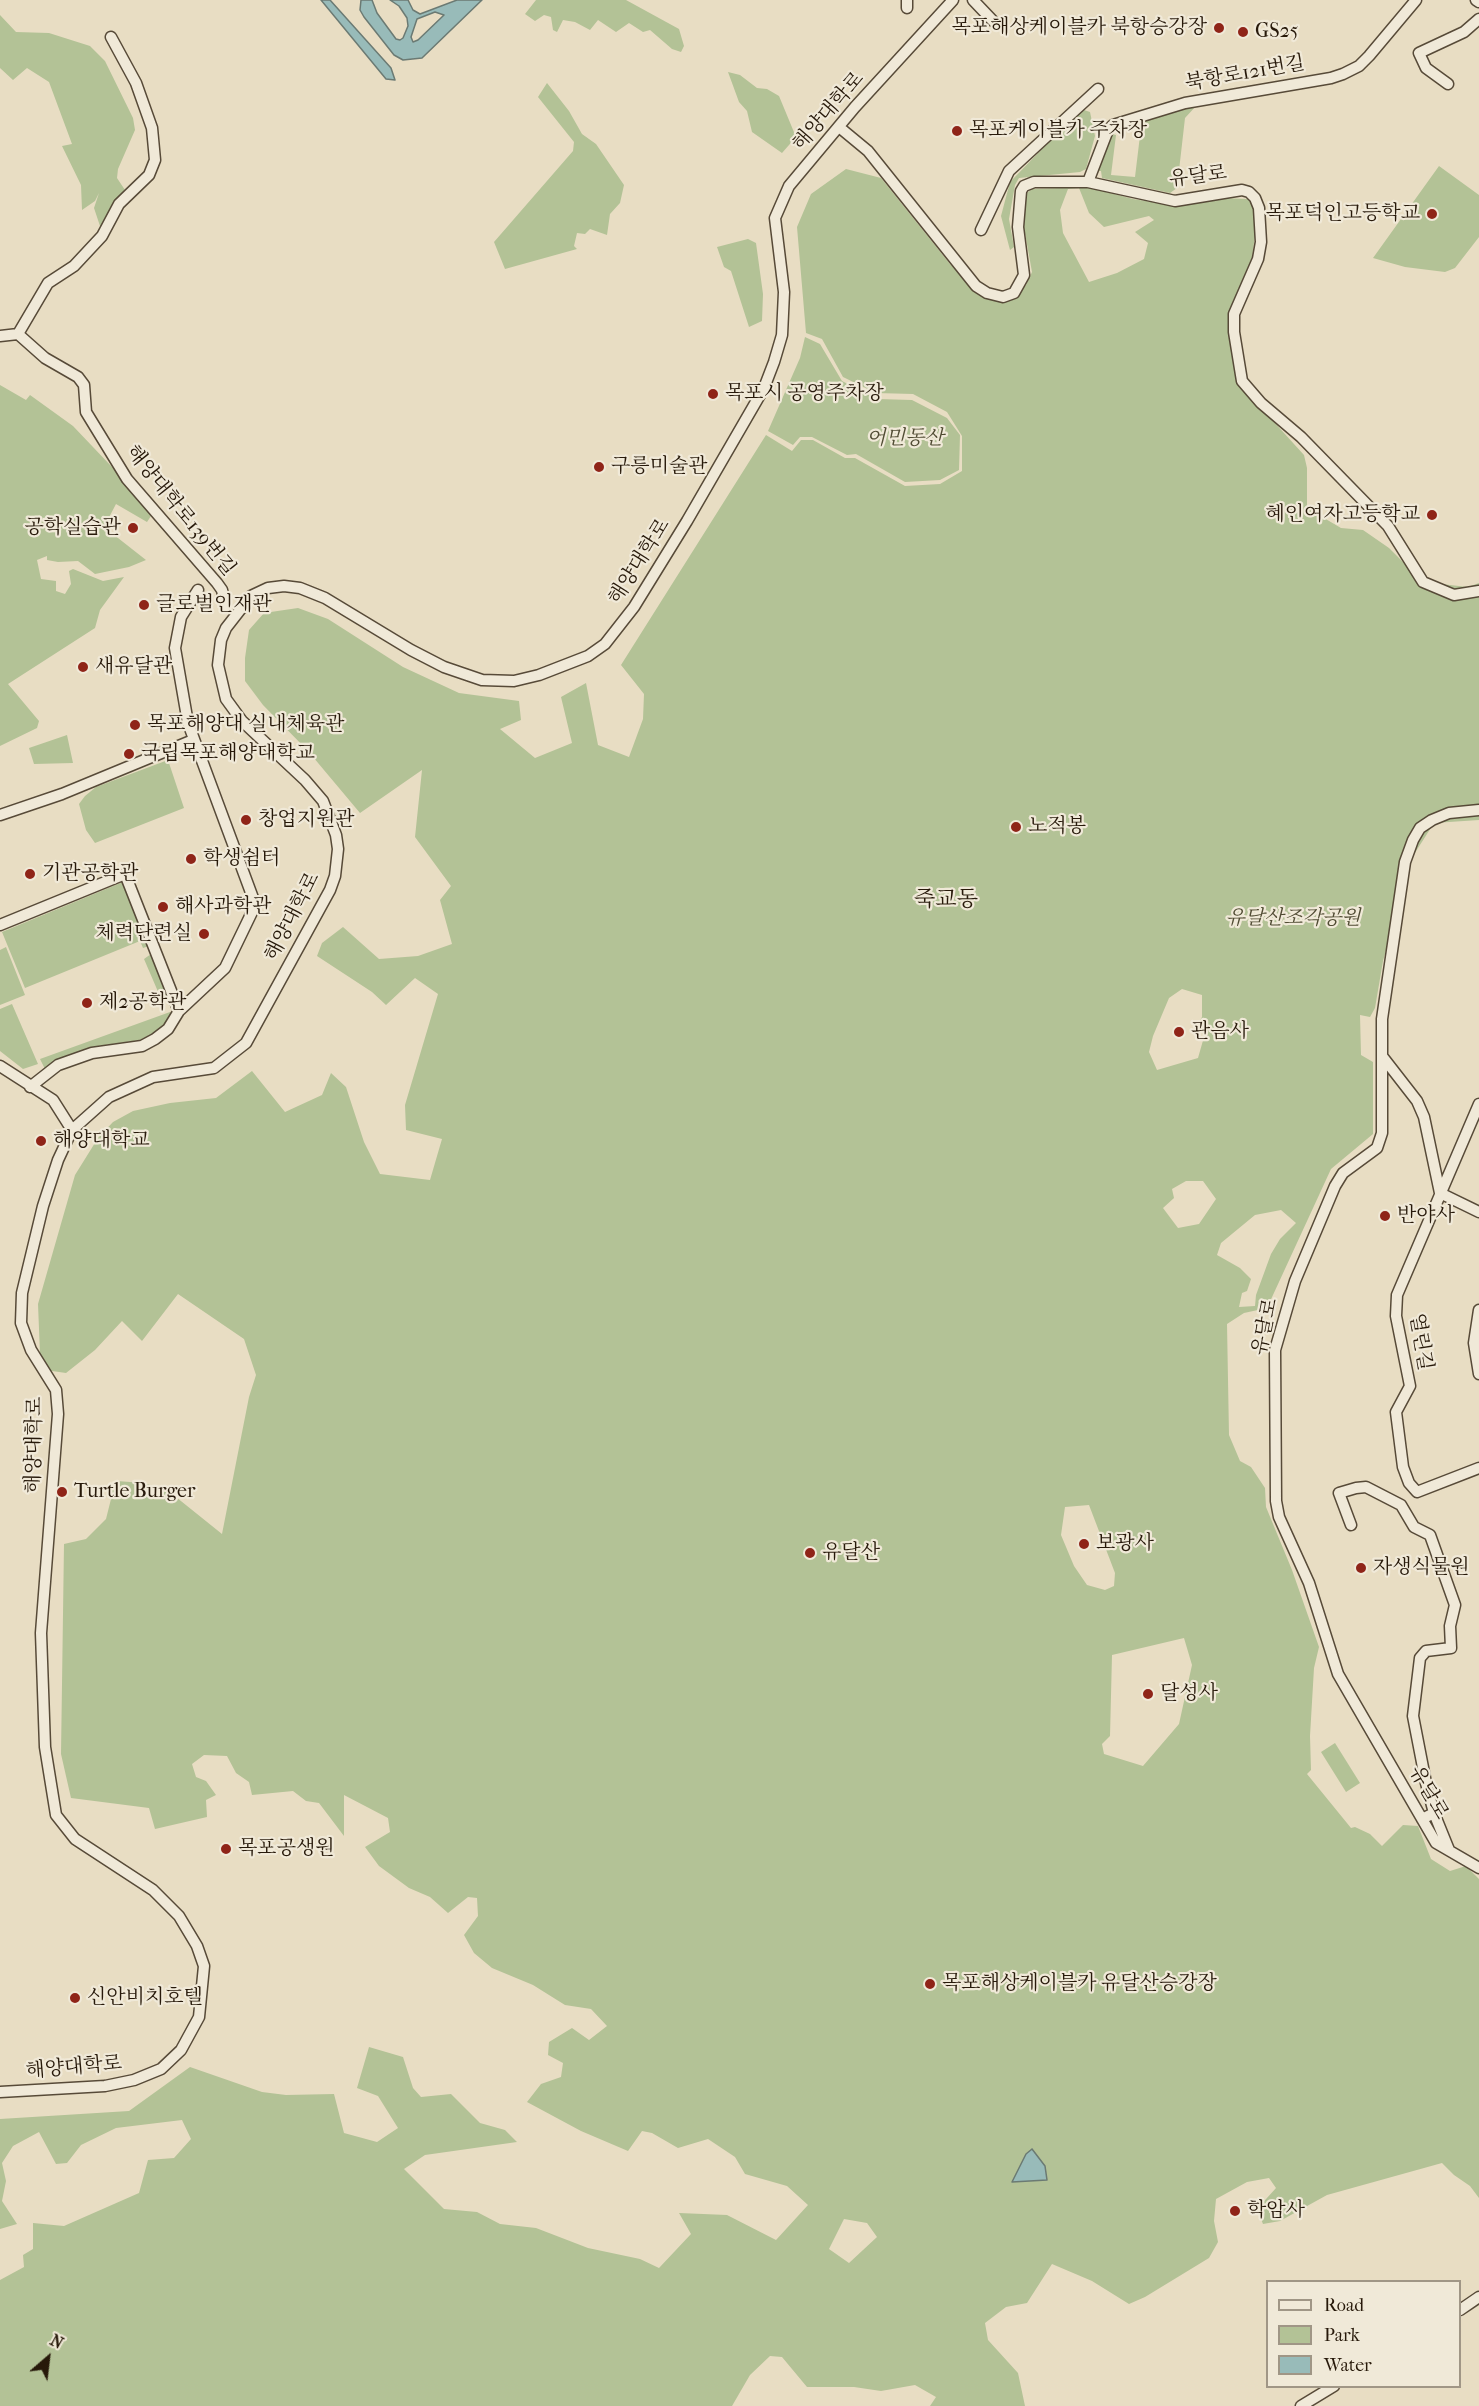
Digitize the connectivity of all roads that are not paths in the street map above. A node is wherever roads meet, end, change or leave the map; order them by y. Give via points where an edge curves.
1 (953, 0) edge
2 (973, 0) edge
3 (1416, 0) edge
4 (1479, 19) edge
5 (993, 21) dead end
6 (111, 37) dead end
7 (1448, 84) dead end
8 (1098, 89) dead end
9 (839, 127) junction
10 (1088, 182) junction
11 (981, 230) dead end
12 (18, 334) junction
13 (0, 336) edge
14 (198, 590) dead end
15 (1479, 591) edge
16 (225, 605) dead end
17 (193, 740) junction
18 (1479, 810) edge
19 (0, 815) edge
20 (0, 925) edge
21 (180, 1011) junction
22 (1382, 1056) junction
23 (0, 1066) edge
24 (30, 1087) junction
25 (1479, 1104) edge
26 (72, 1130) junction
27 (1440, 1193) junction
28 (1479, 1212) edge
29 (1479, 1310) edge
30 (1479, 1374) edge
31 (1479, 1468) edge
32 (1351, 1525) dead end
33 (1434, 1813) junction
34 (1422, 1819) junction
35 (1449, 1851) junction
36 (1479, 1868) edge
37 (0, 2092) edge
38 (1479, 2297) edge
39 (1461, 2309) edge
40 (1331, 2388) edge
41 (1301, 2406) edge

1 - 9 street, 해양대학로
2 - 5 street
3 - 10 street, 북항로121번길 via 1369,56 1343,74 1185,103 1113,125
4 - 7 street via 1464,32 1419,53 1426,68
6 - 12 street via 136,83 152,128 154,160 149,176 119,204 102,236 74,266 48,283
8 - 11 street via 1009,171
9 - 10 street, 유달로 via 868,151 976,286 1003,297 1014,293 1024,275 1018,227 1024,186 1034,182
9 - 26 street, 해양대학로 via 789,186 775,218 784,292 782,335 764,388 669,549 605,644 588,656 539,675 514,681 482,680 435,663 325,598 300,588 268,588 251,596 236,612 218,654 226,699 242,721 323,801 336,835 335,876 246,1042 214,1068 153,1077 109,1097
10 - 15 street, 유달로 via 1174,201 1242,190 1255,198 1262,222 1258,259 1234,314 1242,381 1388,526 1423,582 1454,595
12 - 13 street
12 - 16 street, 해양대학로139번길 via 45,358 78,377 84,385 86,412 127,479 217,583
14 - 17 street via 181,617 176,648
17 - 19 street
17 - 21 street via 254,898 254,908 228,965
18 - 22 street, 유달로 via 1449,813 1432,820 1420,828 1413,840 1405,862 1382,1019
20 - 21 street via 125,874
21 - 24 street via 166,1030 142,1046 92,1053 58,1065
22 - 27 street via 1417,1101 1424,1117
22 - 34 street, 유달로 via 1382,1133 1377,1148 1343,1173 1335,1186 1295,1281 1275,1350 1276,1501 1279,1517 1309,1583 1338,1674
23 - 24 street
24 - 26 street via 53,1100
25 - 27 street, 열린길
26 - 37 street, 해양대학로 via 58,1160 22,1293 21,1323 56,1390 58,1414 42,1633 50,1785 56,1815 75,1839 153,1890 179,1916 197,1946 204,1966 203,1982 199,2017 181,2050 161,2069 105,2086
27 - 28 street
27 - 31 street, 열린길 via 1397,1296 1396,1316 1410,1386 1396,1412 1402,1457 1409,1483 1417,1492
29 - 30 street via 1474,1343
32 - 33 street via 1339,1494 1366,1487 1401,1505 1414,1527 1430,1535 1455,1605 1450,1626 1451,1648 1422,1654 1413,1703 1416,1739
33 - 34 street
33 - 35 street
34 - 35 street, 유달로 via 1436,1843
35 - 36 street, 유달로
38 - 39 street
40 - 41 street

